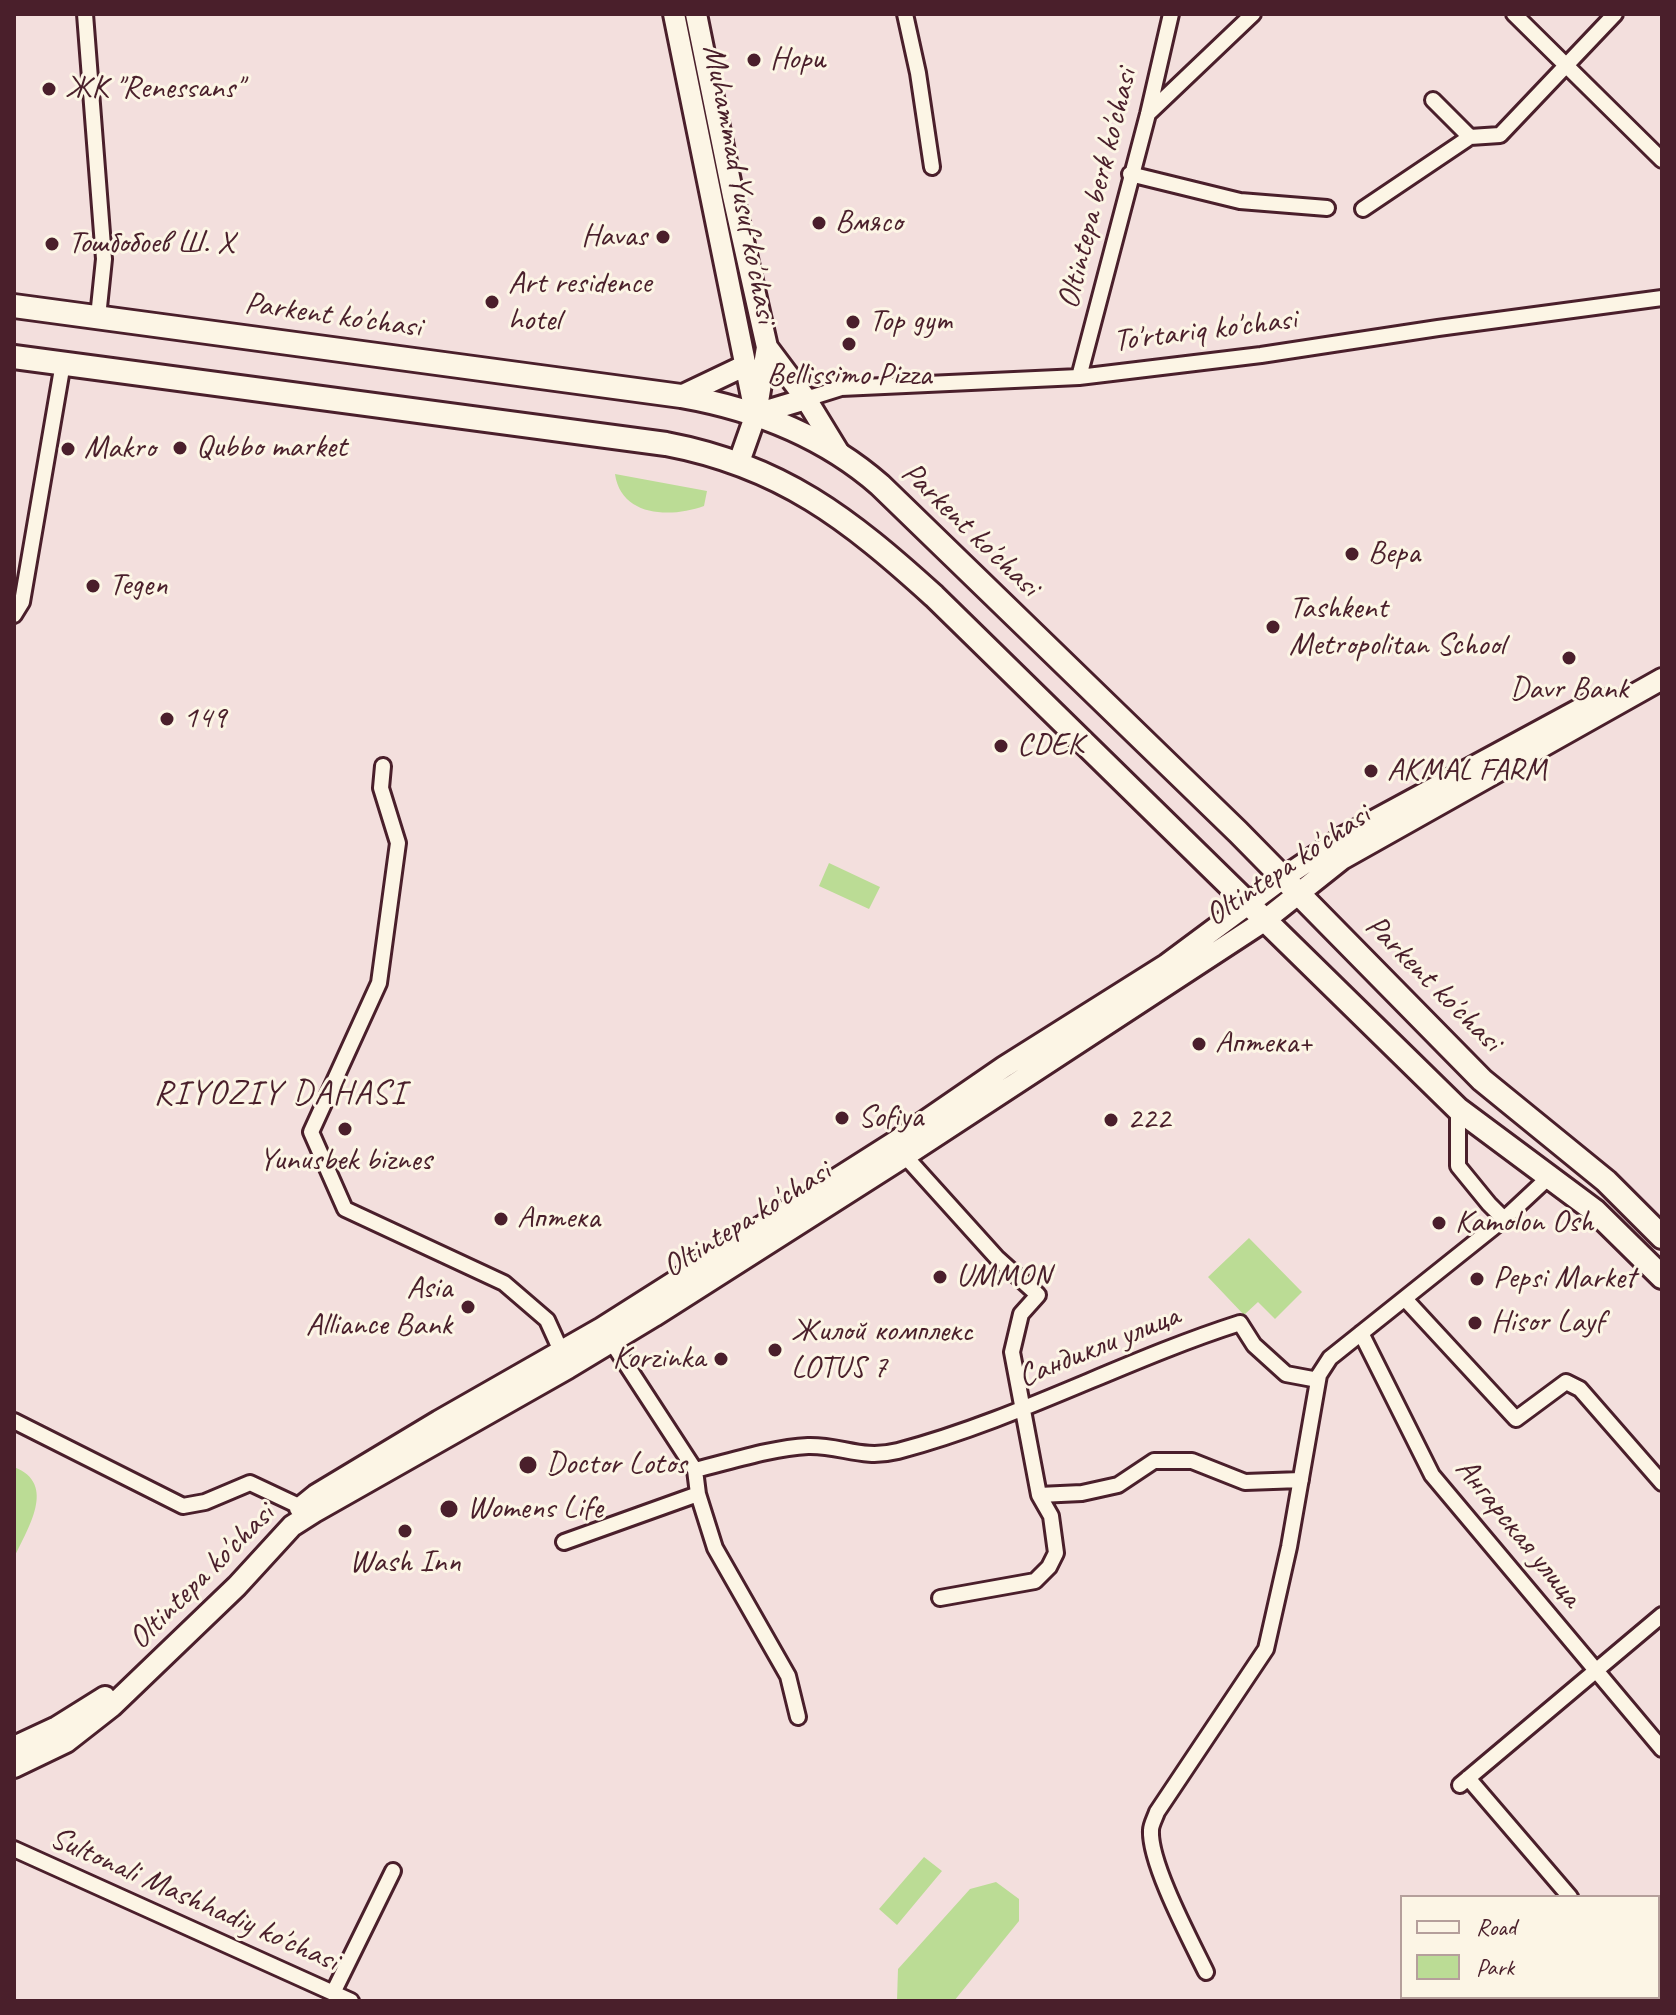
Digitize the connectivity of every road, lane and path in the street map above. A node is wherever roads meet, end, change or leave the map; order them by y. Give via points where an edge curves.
1 (85, 14) edge
2 (674, 14) edge
3 (696, 14) edge
4 (905, 14) edge
5 (1171, 14) edge
6 (1253, 14) edge
7 (1514, 14) edge
8 (1615, 14) edge
9 (1564, 65) junction
10 (1433, 100) dead end
11 (1148, 114) junction
12 (1470, 137) junction
13 (1662, 160) edge
14 (932, 167) dead end
15 (1130, 174) junction
16 (1327, 208) dead end
17 (1363, 209) dead end
18 (1662, 298) edge
19 (14, 306) edge
20 (98, 317) junction
21 (767, 347) junction
22 (14, 357) edge
23 (63, 363) junction
24 (744, 366) junction
25 (1079, 377) junction
26 (681, 396) junction
27 (806, 399) junction
28 (756, 414) junction
29 (839, 453) junction
30 (739, 462) junction
31 (14, 615) edge
32 (1662, 663) edge
33 (1662, 679) edge
34 (1558, 730) junction
35 (383, 766) dead end
36 (1290, 886) junction
37 (1247, 904) junction
38 (1264, 921) junction
39 (979, 1096) junction
40 (1458, 1109) junction
41 (900, 1149) junction
42 (1549, 1177) junction
43 (1504, 1219) junction
44 (1662, 1237) edge
45 (1662, 1277) edge
46 (1406, 1300) junction
47 (1361, 1333) junction
48 (611, 1341) junction
49 (565, 1360) junction
50 (1318, 1380) junction
51 (1022, 1409) junction
52 (14, 1421) edge
53 (695, 1470) junction
54 (1301, 1480) junction
55 (1662, 1483) edge
56 (698, 1494) junction
57 (1039, 1495) junction
58 (301, 1507) junction
59 (292, 1526) junction
60 (564, 1542) dead end
61 (241, 1576) junction
62 (940, 1598) dead end
63 (1662, 1615) edge
64 (1595, 1672) junction
65 (798, 1717) dead end
66 (14, 1747) edge
67 (1662, 1749) edge
68 (14, 1767) edge
69 (14, 1849) edge
70 (393, 1871) dead end
71 (1568, 1895) edge
72 (1206, 1972) dead end
73 (333, 1993) junction
74 (351, 2001) edge

1 - 20 street via 104,259
2 - 24 street, Muhammad Yusuf ko'chasi
3 - 21 street, Muhammad Yusuf ko'chasi
4 - 14 street
5 - 11 street, Oltintepa berk ko'chasi
6 - 11 street
7 - 9 street
8 - 9 street
9 - 12 street via 1500,135
9 - 13 street
10 - 12 street
11 - 15 street, Oltintepa berk ko'chasi
12 - 17 street
15 - 16 street via 1240,201
15 - 25 street, Oltintepa berk ko'chasi
18 - 25 street, To'rtariq ko'chasi
19 - 20 main road, Parkent ko'chasi
20 - 26 main road, Parkent ko'chasi
21 - 27 street, Muhammad Yusuf ko'chasi
21 - 28 street, Muhammad Yusuf ko'chasi
22 - 23 main road
23 - 30 main road via 666,444
23 - 31 street via 22,602
24 - 26 street, Muhammad Yusuf ko'chasi
24 - 28 street, Muhammad Yusuf ko'chasi
25 - 27 street, To'rtariq ko'chasi via 841,388
26 - 28 main road, Parkent ko'chasi
27 - 28 street, To'rtariq ko'chasi
27 - 29 street, Muhammad Yusuf ko'chasi
28 - 29 main road, Parkent ko'chasi
28 - 30 street, Muhammad Yusuf ko'chasi
29 - 36 main road, Parkent ko'chasi via 880,485
30 - 37 main road via 813,499 858,529 983,642
32 - 34 street, Oltintepa ko'chasi
33 - 34 street, Oltintepa ko'chasi
34 - 36 street, Oltintepa ko'chasi
35 - 49 street via 381,788 398,843 379,983 311,1132 345,1209 504,1283 547,1320
36 - 37 street, Oltintepa ko'chasi
36 - 38 street, Oltintepa ko'chasi
36 - 44 main road, Parkent ko'chasi via 1482,1080 1606,1181
37 - 38 main road
37 - 39 street, Oltintepa ko'chasi
38 - 39 street, Oltintepa ko'chasi
38 - 40 main road
39 - 41 street, Oltintepa ko'chasi
40 - 42 main road
40 - 43 street via 1458,1166
41 - 48 street, Oltintepa ko'chasi
41 - 49 street, Oltintepa ko'chasi
41 - 51 street via 997,1258 1038,1295 1021,1314 1012,1352
42 - 43 street
42 - 45 main road via 1595,1211
43 - 46 street
46 - 47 street
46 - 55 street via 1516,1419 1566,1382 1580,1389
47 - 50 street via 1330,1358
47 - 64 street, Ангарская улица via 1432,1475
48 - 49 street, Oltintepa ko'chasi
48 - 53 street
49 - 58 street, Oltintepa ko'chasi via 439,1421
49 - 59 street, Oltintepa ko'chasi
50 - 51 street, Сандикли улица via 1286,1374 1254,1345 1240,1323
50 - 54 street
51 - 53 street, Сандикли улица via 896,1451 866,1455 806,1446
51 - 57 street
52 - 58 street via 183,1506 250,1483
53 - 56 street
54 - 57 street via 1245,1482 1192,1461 1154,1461 1118,1485
54 - 72 street via 1266,1649 1150,1829 1178,1916
56 - 60 street
56 - 65 street via 715,1548 788,1676
57 - 62 street via 1051,1516 1056,1553 1049,1567 1035,1581
58 - 59 street
58 - 61 street, Oltintepa ko'chasi
59 - 61 street, Oltintepa ko'chasi
61 - 66 street, Oltintepa ko'chasi via 120,1685 74,1718
61 - 68 street, Oltintepa ko'chasi via 83,1731
63 - 64 street
64 - 67 street, Ангарская улица
64 - 71 street via 1464,1782
69 - 73 street, Sultonali Mashhadiy ko'chasi
70 - 73 street
73 - 74 street, Sultonali Mashhadiy ko'chasi

